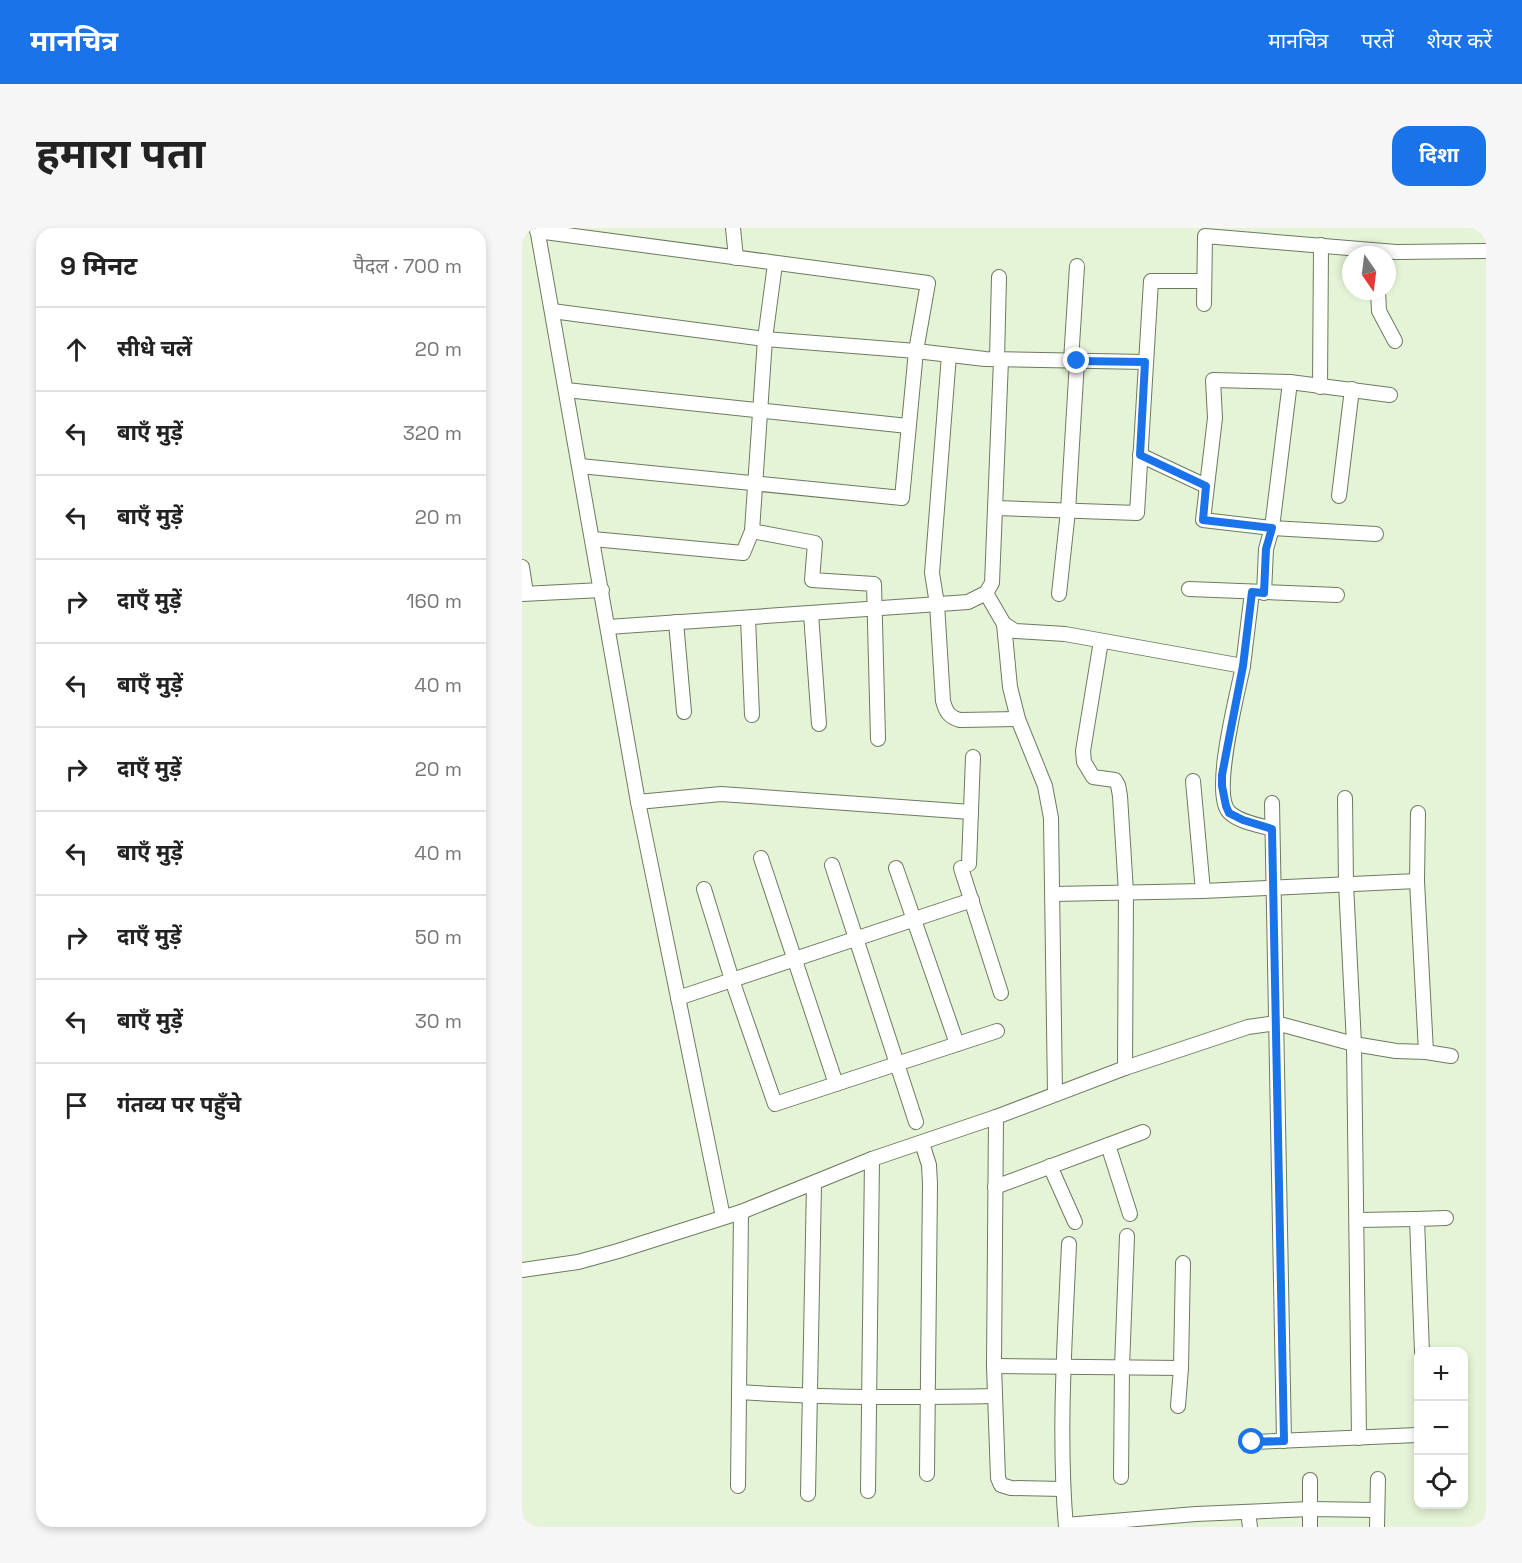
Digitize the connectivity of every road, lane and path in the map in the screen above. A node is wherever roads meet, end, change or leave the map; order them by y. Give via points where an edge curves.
1 (733, 228) edge
2 (537, 230) edge
3 (1321, 245) junction
4 (1342, 248) edge
5 (1486, 251) edge
6 (1396, 252) edge
7 (736, 258) junction
8 (775, 264) junction
9 (1077, 266) dead end
10 (999, 278) dead end
11 (1204, 281) junction
12 (1379, 300) edge
13 (1204, 303) dead end
14 (552, 311) junction
15 (765, 339) junction
16 (1395, 340) dead end
17 (916, 351) junction
18 (949, 355) junction
19 (999, 360) junction
20 (1074, 361) junction
21 (1145, 362) junction
22 (1290, 382) junction
23 (1320, 387) junction
24 (1352, 389) junction
25 (566, 390) junction
26 (1390, 395) dead end
27 (760, 410) junction
28 (908, 426) junction
29 (1140, 455) junction
30 (580, 466) junction
31 (755, 483) junction
32 (1206, 486) junction
33 (1339, 495) dead end
34 (996, 508) junction
35 (1068, 511) junction
36 (1272, 528) junction
37 (753, 531) junction
38 (1376, 534) dead end
39 (593, 539) junction
40 (522, 567) edge
41 (1189, 589) dead end
42 (602, 590) junction
43 (1258, 592) junction
44 (524, 593) edge
45 (986, 593) junction
46 (1059, 594) dead end
47 (1336, 595) dead end
48 (937, 604) junction
49 (875, 609) junction
50 (811, 614) junction
51 (748, 618) junction
52 (676, 622) junction
53 (1004, 624) junction
54 (608, 627) junction
55 (1101, 640) junction
56 (1243, 666) junction
57 (684, 712) dead end
58 (752, 715) dead end
59 (1018, 719) junction
60 (819, 724) dead end
61 (878, 738) dead end
62 (973, 757) dead end
63 (1193, 781) dead end
64 (1345, 798) dead end
65 (638, 802) junction
66 (1272, 803) dead end
67 (971, 812) junction
68 (1418, 813) dead end
69 (1272, 829) junction
70 (760, 858) dead end
71 (832, 864) dead end
72 (896, 868) dead end
73 (1418, 881) junction
74 (1346, 884) junction
75 (1273, 888) junction
76 (704, 889) dead end
77 (1203, 891) junction
78 (1126, 892) junction
79 (1053, 894) junction
80 (972, 900) junction
81 (915, 919) junction
82 (856, 939) junction
83 (794, 959) junction
84 (732, 980) junction
85 (1001, 993) dead end
86 (678, 998) junction
87 (1276, 1023) junction
88 (997, 1031) dead end
89 (957, 1044) junction
90 (1354, 1044) junction
91 (1426, 1052) junction
92 (1451, 1056) dead end
93 (898, 1064) junction
94 (1125, 1068) junction
95 (836, 1084) junction
96 (1055, 1094) junction
97 (996, 1117) junction
98 (916, 1122) dead end
99 (1143, 1132) dead end
100 (922, 1143) junction
101 (1108, 1145) junction
102 (872, 1159) junction
103 (1050, 1167) junction
104 (814, 1184) junction
105 (995, 1187) junction
106 (741, 1212) junction
107 (1131, 1214) dead end
108 (723, 1217) junction
109 (1446, 1218) dead end
110 (1417, 1219) junction
111 (1357, 1220) junction
112 (1075, 1222) dead end
113 (1127, 1236) dead end
114 (1069, 1245) dead end
115 (1183, 1263) dead end
116 (522, 1270) edge
117 (1422, 1347) edge
118 (994, 1366) junction
119 (1064, 1366) junction
120 (1122, 1367) junction
121 (1181, 1368) junction
122 (740, 1392) junction
123 (994, 1396) junction
124 (811, 1397) junction
125 (928, 1397) junction
126 (869, 1398) junction
127 (1178, 1406) dead end
128 (1414, 1435) edge
129 (1359, 1438) junction
130 (1284, 1441) junction
131 (1252, 1442) dead end
132 (927, 1474) dead end
133 (1121, 1478) dead end
134 (1378, 1479) dead end
135 (1310, 1480) dead end
136 (738, 1486) dead end
137 (1064, 1490) junction
138 (868, 1491) dead end
139 (808, 1494) dead end
140 (1310, 1509) junction
141 (1377, 1509) junction
142 (1248, 1512) junction
143 (1196, 1521) edge
144 (1130, 1523) edge
145 (1066, 1526) edge
146 (1250, 1527) edge
147 (1310, 1527) edge
148 (1377, 1527) edge

1 - 7 street
2 - 7 street
2 - 14 street
3 - 4 street
3 - 11 street via 1205,236
3 - 23 street
5 - 6 street
7 - 8 street
8 - 15 street
8 - 17 street via 928,283
9 - 20 street
10 - 19 street
11 - 13 street
11 - 21 street via 1151,281
12 - 16 street
14 - 15 street
14 - 25 street
15 - 17 street
15 - 27 street
17 - 18 street
17 - 28 street
18 - 19 street
18 - 48 street via 933,546
19 - 20 street
19 - 34 street
20 - 21 street
20 - 35 street
21 - 29 street
22 - 23 street
22 - 32 street via 1213,380 1215,418
22 - 36 street
23 - 24 street
24 - 26 street
24 - 33 street
25 - 27 street
25 - 30 street
27 - 28 street
27 - 31 street
28 - 31 street via 902,498
29 - 32 street
29 - 35 street via 1137,513
30 - 31 street
30 - 39 street
31 - 37 street
32 - 36 street via 1203,520
34 - 35 street
34 - 45 street via 993,584
35 - 46 street
36 - 38 street
36 - 43 street
37 - 39 street via 743,553
37 - 49 street via 815,543 813,580 874,584
39 - 42 street
40 - 44 street
41 - 43 street
42 - 44 street
42 - 54 street
43 - 47 street
43 - 56 street
45 - 48 street via 968,602
45 - 53 street
48 - 49 street
48 - 59 street via 946,711 960,720
49 - 50 street
49 - 61 street
50 - 51 street
50 - 60 street
51 - 52 street
51 - 58 street
52 - 54 street
52 - 57 street
53 - 55 street via 1015,631
53 - 59 street via 1010,687
54 - 65 street
55 - 56 street
55 - 78 street via 1083,752 1093,777 1115,780 1118,785
56 - 69 street via 1222,775 1224,800 1229,813
59 - 79 street via 1045,786 1051,818
62 - 67 street
63 - 77 street
64 - 74 street
65 - 67 street via 720,794
65 - 86 street
66 - 69 street
67 - 80 street via 965,866
68 - 73 street
69 - 75 street
70 - 83 street
71 - 82 street
72 - 81 street
73 - 74 street
73 - 91 street
74 - 75 street
74 - 90 street
75 - 77 street
75 - 87 street
76 - 84 street
77 - 78 street
78 - 79 street
78 - 94 street
79 - 96 street
80 - 81 street
80 - 85 street
81 - 82 street
81 - 89 street
82 - 83 street
82 - 93 street
83 - 84 street
83 - 95 street
84 - 86 street
84 - 95 street via 775,1104
86 - 108 street
87 - 90 street
87 - 94 street via 1248,1027
87 - 130 street
88 - 89 street
89 - 93 street
90 - 91 street
90 - 111 street
91 - 92 street
93 - 95 street
93 - 98 street
94 - 96 street
96 - 97 street
97 - 100 street
97 - 105 street
99 - 101 street
100 - 102 street
100 - 125 street via 930,1184
101 - 103 street
101 - 107 street
102 - 104 street
102 - 126 street
103 - 105 street
103 - 112 street
104 - 106 street
104 - 124 street
105 - 118 street
106 - 108 street
106 - 122 street
108 - 116 street via 578,1262
109 - 110 street
110 - 111 street
110 - 117 street
111 - 129 street
113 - 120 street
114 - 119 street
115 - 121 street
118 - 119 street
118 - 123 street
119 - 120 street
119 - 137 street
120 - 121 street
120 - 133 street
121 - 127 street
122 - 124 street
122 - 136 street
123 - 125 street
123 - 137 street via 996,1461 1001,1485
124 - 126 street
124 - 139 street
125 - 126 street
125 - 132 street
126 - 138 street
128 - 129 street
129 - 130 street
130 - 131 street
134 - 141 street
135 - 140 street
137 - 145 street
140 - 141 street
140 - 142 street
140 - 147 street
141 - 148 street
142 - 143 street
142 - 146 street
143 - 144 street
144 - 145 street

